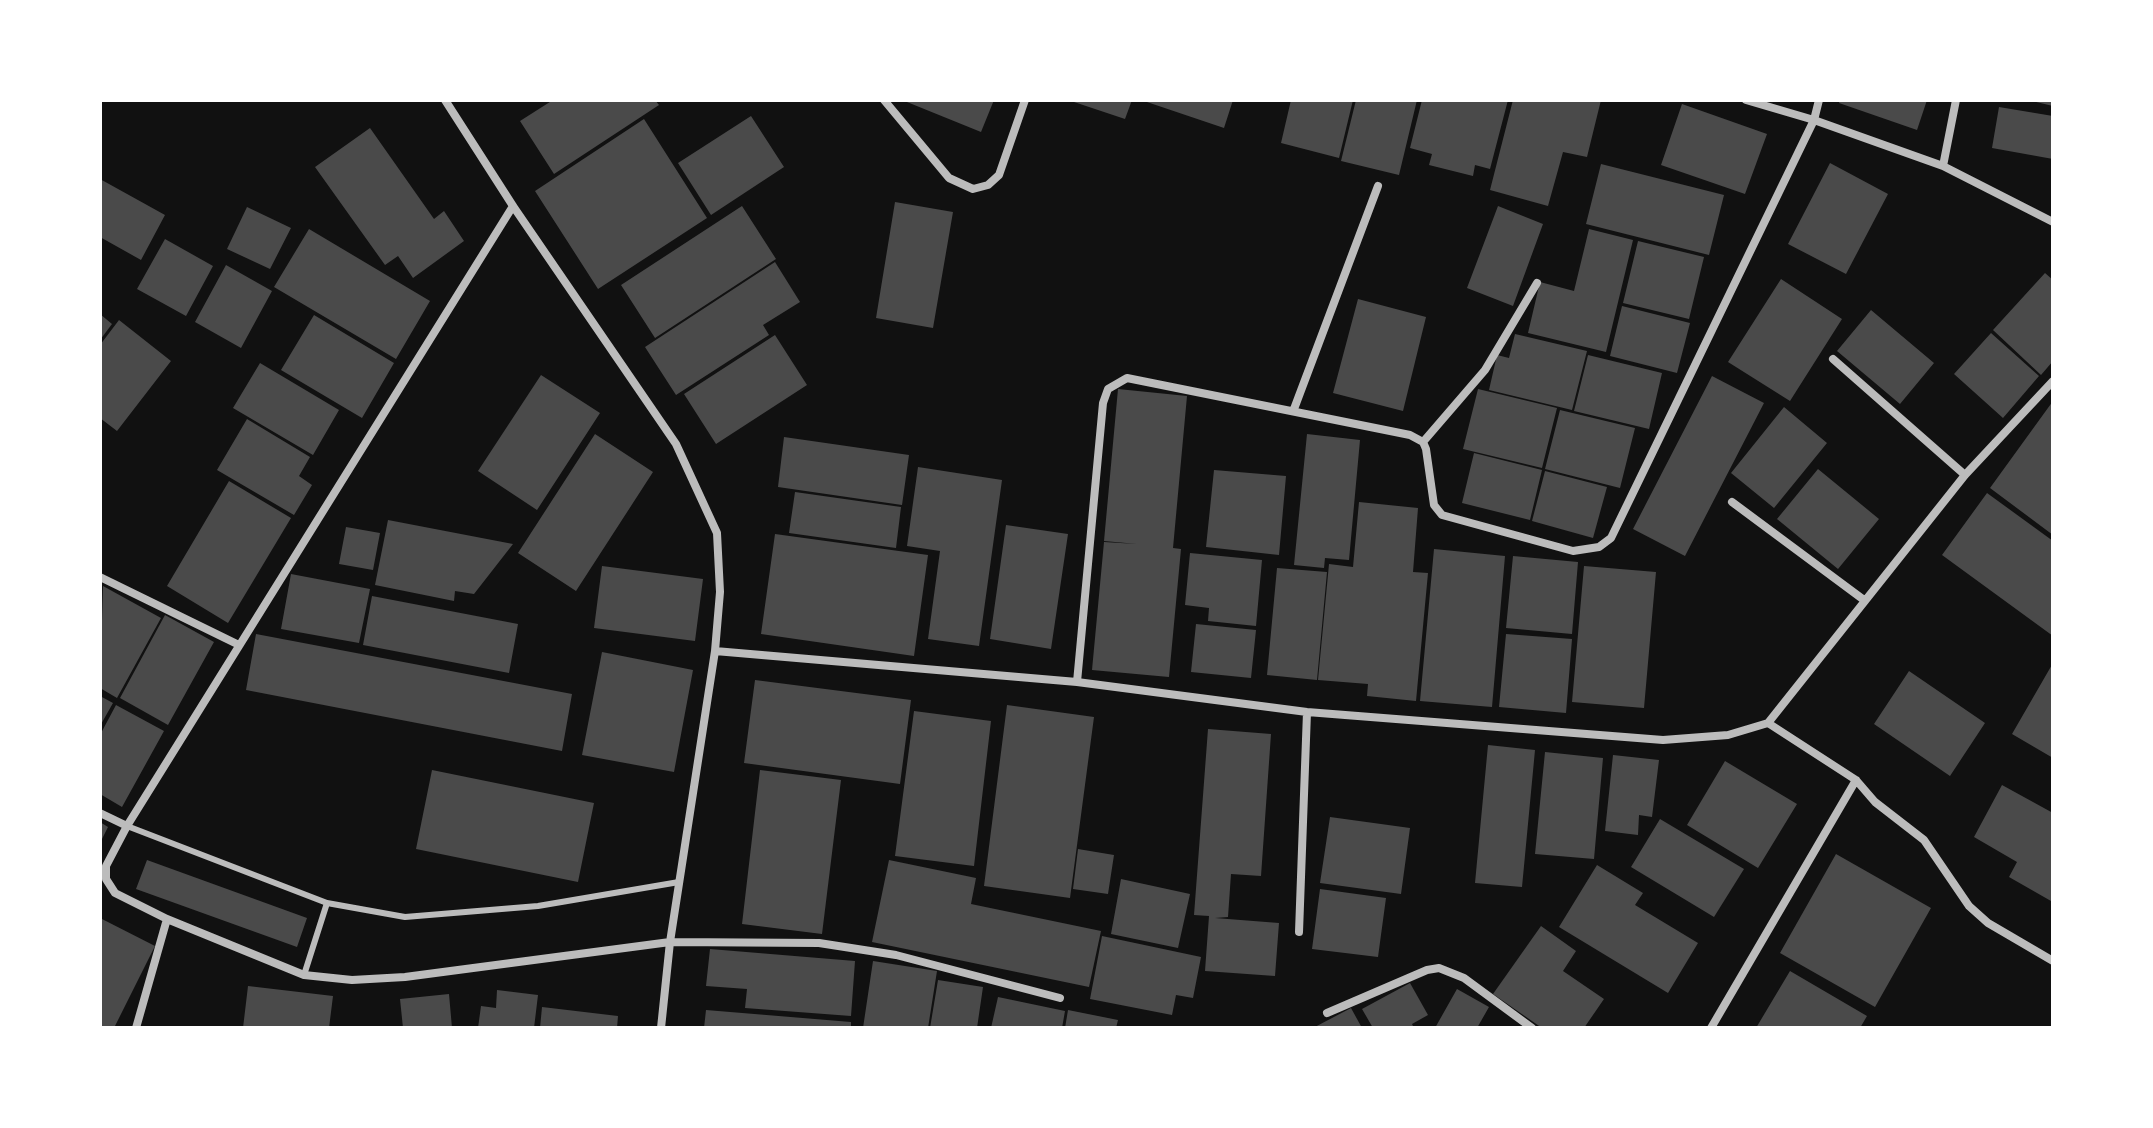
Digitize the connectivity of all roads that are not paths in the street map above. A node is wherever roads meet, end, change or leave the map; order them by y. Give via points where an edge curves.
1 (445, 100) edge
2 (884, 100) edge
3 (1025, 100) edge
4 (1746, 100) edge
5 (1819, 100) edge
6 (1956, 100) edge
7 (1814, 120) junction
8 (1943, 166) junction
9 (1378, 186) dead end
10 (513, 206) junction
11 (2053, 222) edge
12 (1537, 283) dead end
13 (1833, 359) dead end
14 (2053, 381) edge
15 (1294, 409) junction
16 (1423, 442) junction
17 (1965, 475) junction
18 (1732, 502) dead end
19 (100, 577) edge
20 (1864, 600) junction
21 (237, 644) junction
22 (715, 651) junction
23 (1077, 682) junction
24 (1307, 712) junction
25 (1768, 723) junction
26 (1856, 780) junction
27 (100, 813) edge
28 (127, 826) junction
29 (679, 882) junction
30 (327, 903) junction
31 (167, 919) junction
32 (1299, 932) dead end
33 (670, 942) junction
34 (2053, 961) edge
35 (304, 975) junction
36 (1060, 998) dead end
37 (1327, 1013) dead end
38 (136, 1028) edge
39 (661, 1028) edge
40 (1532, 1028) edge
41 (1711, 1028) edge

1 - 10 street
2 - 3 street via 949,178 973,189 999,175
4 - 7 street
5 - 7 street
6 - 8 street
7 - 8 street
7 - 16 street via 1611,538 1586,552 1573,551 1442,515 1434,505
8 - 11 street
9 - 15 street
10 - 21 street
10 - 22 street via 676,444 699,489 717,533
12 - 16 street via 1485,370
13 - 17 street
14 - 17 street
15 - 16 street
15 - 23 street via 1137,378 1117,381 1108,389
17 - 20 street
18 - 20 street
19 - 21 street
20 - 25 street
21 - 28 street
22 - 23 street
22 - 29 street
23 - 24 street
24 - 25 street via 1663,740 1728,735
24 - 32 street
25 - 26 street
26 - 34 street via 1924,840 1969,906
26 - 41 street
27 - 28 street
28 - 30 lane
28 - 31 street via 106,866 106,879 115,893
29 - 30 lane via 538,906 405,917
29 - 33 street
30 - 35 lane
31 - 35 street
31 - 38 street
33 - 35 street via 405,977 352,980
33 - 36 street via 853,947
33 - 39 street
37 - 40 street via 1439,968 1464,978

